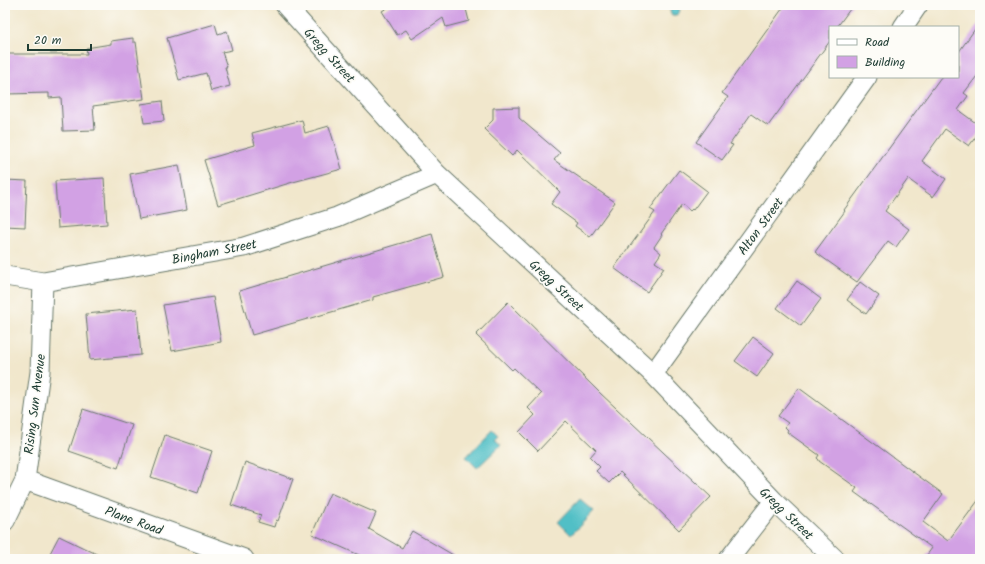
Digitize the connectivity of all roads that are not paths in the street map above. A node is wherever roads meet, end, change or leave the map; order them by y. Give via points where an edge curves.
1 (285, 5) edge
2 (918, 5) edge
3 (904, 26) edge
4 (866, 78) edge
5 (437, 174) junction
6 (5, 276) edge
7 (43, 282) junction
8 (653, 374) junction
9 (25, 480) junction
10 (774, 501) junction
11 (5, 521) edge
12 (244, 559) edge
13 (729, 559) edge
14 (835, 559) edge

1 - 5 street, Gregg Street
2 - 3 street
4 - 8 street, Alton Street
5 - 7 street, Bingham Street via 337,217 244,247
5 - 8 street, Gregg Street
6 - 7 street, Bingham Street
7 - 9 street, Rising Sun Avenue via 40,372
8 - 10 street, Gregg Street
9 - 11 street, Rising Sun Avenue
9 - 12 street, Plane Road
10 - 13 street
10 - 14 street, Gregg Street

